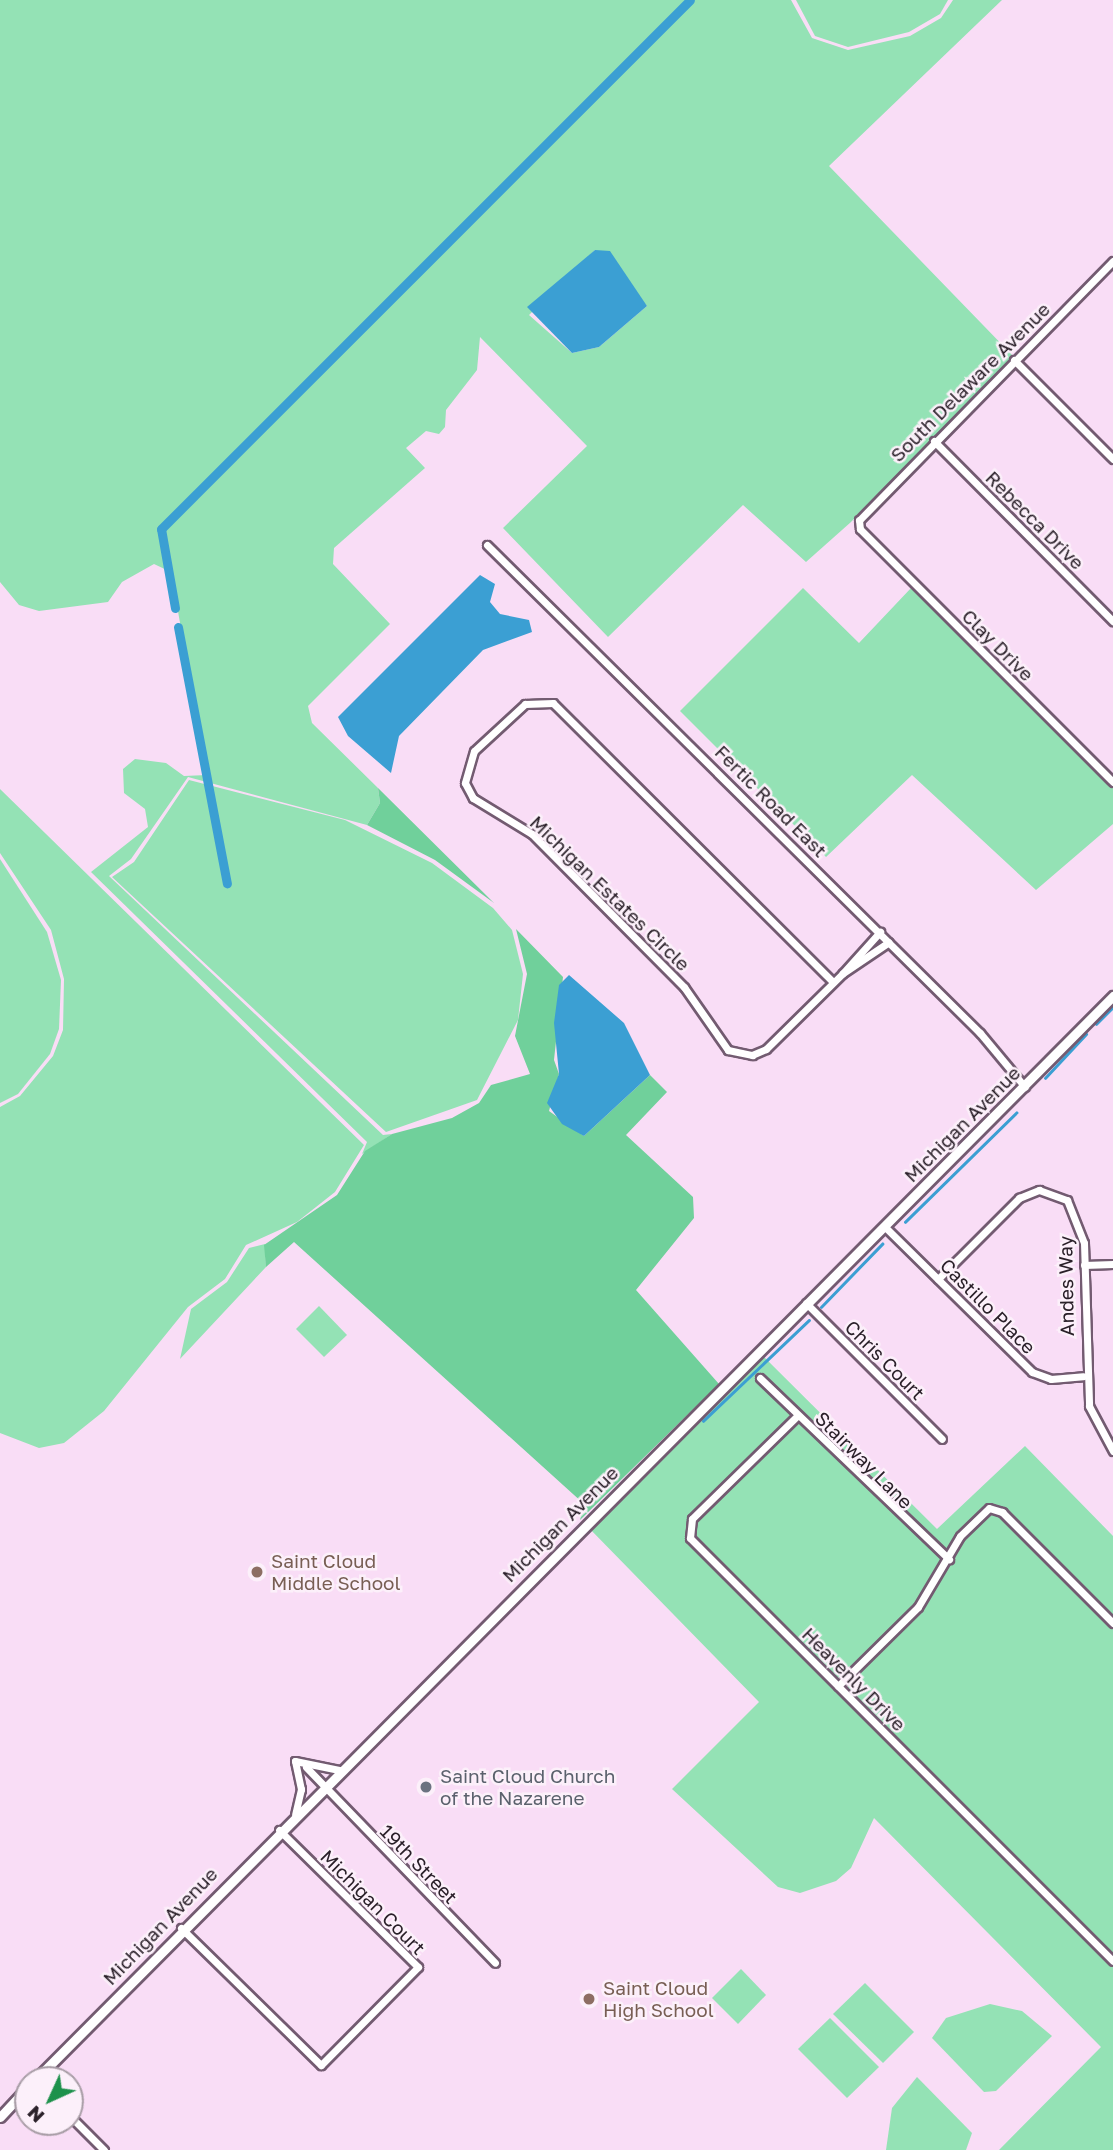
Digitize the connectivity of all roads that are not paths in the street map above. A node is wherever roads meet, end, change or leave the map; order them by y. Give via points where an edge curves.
1 (1113, 261) edge
2 (1014, 360) junction
3 (934, 442) junction
4 (1113, 459) edge
5 (860, 529) joint
6 (487, 545) dead end
7 (1113, 621) edge
8 (1113, 782) edge
9 (880, 932) junction
10 (889, 942) junction
11 (842, 974) junction
12 (833, 982) junction
13 (1113, 996) edge
14 (1025, 1087) junction
15 (884, 1226) junction
16 (1113, 1264) edge
17 (1084, 1265) junction
18 (938, 1279) junction
19 (806, 1303) junction
20 (1083, 1376) junction
21 (760, 1378) dead end
22 (797, 1416) junction
23 (942, 1439) dead end
24 (1113, 1451) edge
25 (949, 1559) junction
26 (1113, 1623) edge
27 (838, 1686) junction
28 (306, 1767) junction
29 (339, 1770) junction
30 (322, 1787) junction
31 (295, 1814) junction
32 (279, 1830) junction
33 (181, 1928) junction
34 (1113, 1961) edge
35 (495, 1964) dead end
36 (48, 2066) edge
37 (14, 2102) edge
38 (0, 2117) edge
39 (84, 2130) edge
40 (104, 2150) edge

1 - 2 street, South Delaware Avenue
2 - 3 street, South Delaware Avenue
2 - 4 street
3 - 5 street, South Delaware Avenue via 866,509
3 - 7 street, Rebecca Drive
5 - 8 street, Clay Drive
6 - 9 street, Fertic Road East
9 - 10 street, Fertic Road East
9 - 11 street, Michigan Estates Circle
10 - 11 street, Michigan Estates Circle
10 - 14 street, Fertic Road East
11 - 12 street, Michigan Estates Circle
12 - 12 street, Michigan Estates Circle via 765,1049 752,1055 727,1050 684,987 532,834 473,798 465,783 474,751 525,704 553,703
13 - 14 street, Michigan Avenue
14 - 15 street, Michigan Avenue
15 - 18 street, Castillo Place
15 - 19 street, Michigan Avenue
16 - 17 street
17 - 18 street, Andes Way via 1076,1211 1062,1196 1040,1190 1018,1198
17 - 20 street, Andes Way
18 - 20 street, Castillo Place via 1032,1372 1051,1379
19 - 23 street, Chris Court
19 - 29 street, Michigan Avenue
20 - 24 street, Andes Way via 1089,1406
21 - 22 street, Stairway Lane
22 - 25 street, Stairway Lane
22 - 27 street, Heavenly Drive via 688,1528 690,1538
25 - 26 street via 960,1536 995,1508
25 - 27 street via 918,1607
27 - 34 street, Heavenly Drive
28 - 29 street
28 - 30 street, 19th Street
28 - 31 street via 295,1761 300,1788
29 - 30 street, Michigan Avenue
30 - 31 street, Michigan Avenue
30 - 35 street, 19th Street
31 - 32 street, Michigan Avenue
32 - 33 street, Michigan Avenue
32 - 33 street, Michigan Court via 418,1967 321,2065
33 - 36 street, Michigan Avenue
37 - 38 street
39 - 40 street

